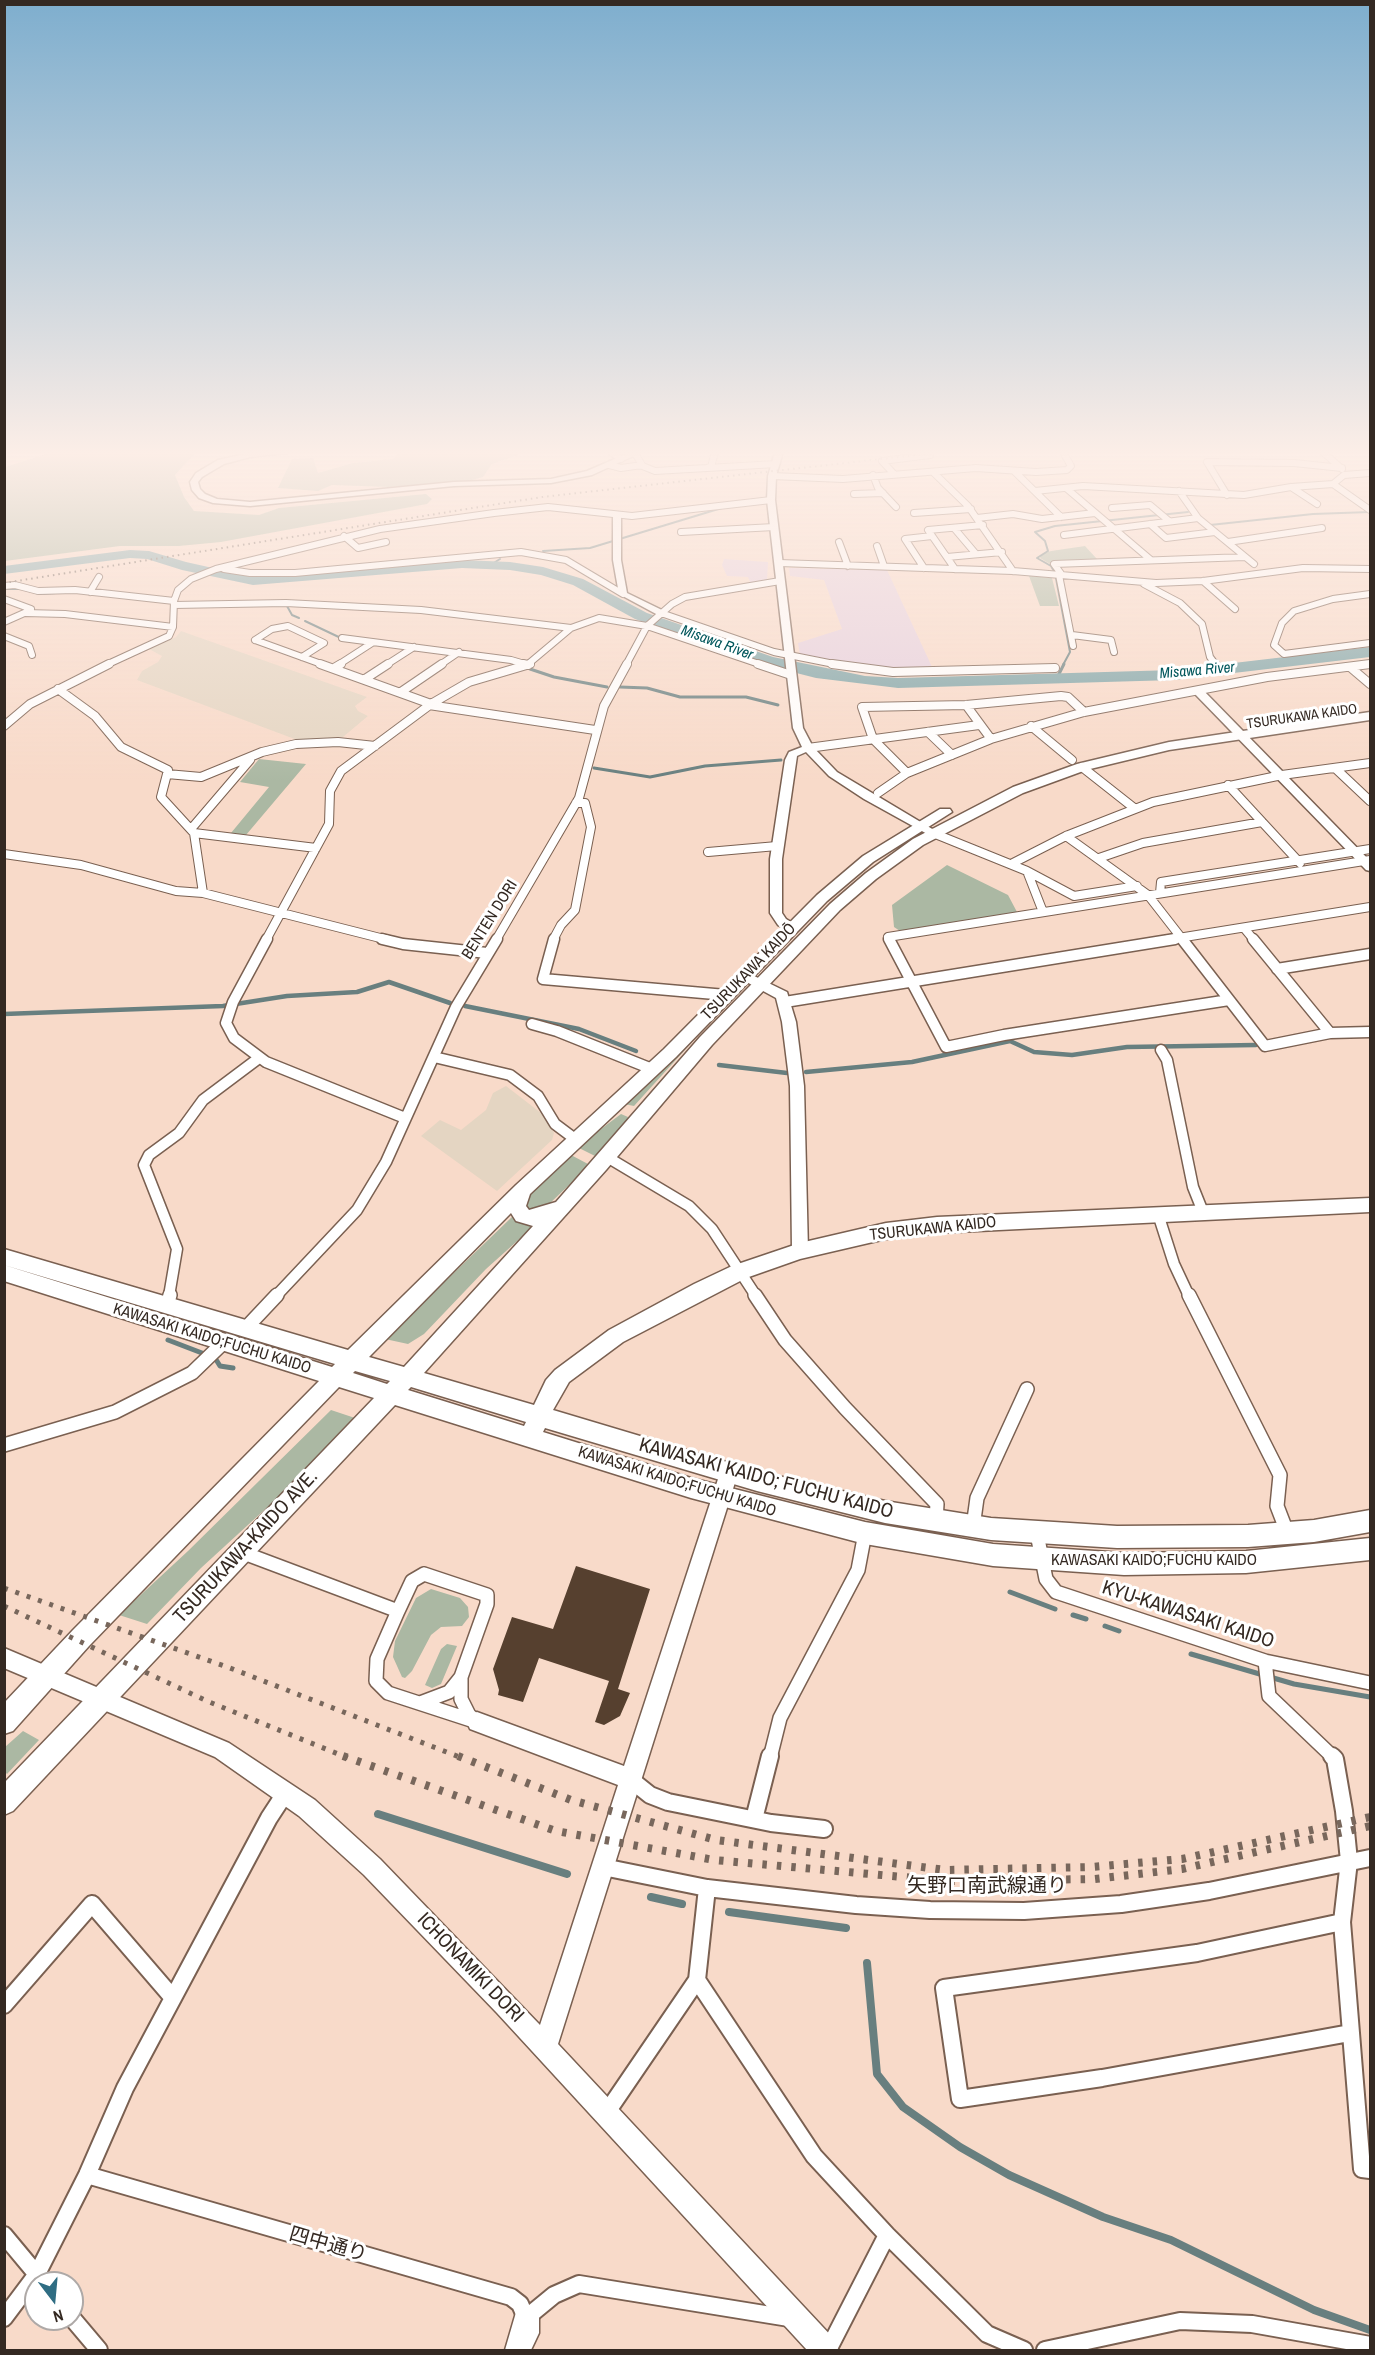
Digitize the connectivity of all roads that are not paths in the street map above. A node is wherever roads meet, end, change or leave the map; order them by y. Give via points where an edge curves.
1 (246, 562) edge
2 (414, 562) edge
3 (569, 562) edge
4 (617, 562) edge
5 (846, 562) edge
6 (883, 562) edge
7 (920, 562) edge
8 (951, 562) edge
9 (1008, 562) edge
10 (1100, 562) edge
11 (1120, 562) edge
12 (1251, 562) edge
13 (779, 563) joint
14 (1254, 564) dead end
15 (848, 566) junction
16 (884, 566) junction
17 (924, 568) junction
18 (1123, 568) dead end
19 (219, 569) junction
20 (955, 569) junction
21 (1371, 569) edge
22 (1013, 571) junction
23 (1059, 575) junction
24 (1127, 575) dead end
25 (99, 577) dead end
26 (780, 581) junction
27 (1203, 581) junction
28 (1131, 582) junction
29 (1140, 582) junction
30 (4, 586) edge
31 (90, 592) junction
32 (623, 594) junction
33 (1371, 594) edge
34 (4, 599) edge
35 (174, 603) junction
36 (1235, 609) dead end
37 (25, 613) junction
38 (661, 613) junction
39 (4, 622) edge
40 (647, 626) junction
41 (174, 627) junction
42 (571, 628) junction
43 (1072, 635) junction
44 (4, 636) edge
45 (342, 638) dead end
46 (1371, 642) edge
47 (372, 643) junction
48 (1073, 646) dead end
49 (414, 647) junction
50 (459, 652) junction
51 (1114, 652) dead end
52 (32, 655) dead end
53 (302, 657) junction
54 (788, 657) junction
55 (1371, 664) edge
56 (528, 665) junction
57 (1217, 666) dead end
58 (1350, 667) junction
59 (334, 668) junction
60 (1055, 669) dead end
61 (790, 674) junction
62 (365, 679) junction
63 (1371, 684) edge
64 (58, 689) junction
65 (1197, 690) junction
66 (401, 692) junction
67 (430, 704) junction
68 (966, 705) junction
69 (1371, 707) edge
70 (1084, 712) junction
71 (1371, 716) edge
72 (979, 725) junction
73 (4, 726) edge
74 (1031, 726) junction
75 (596, 730) junction
76 (1236, 730) junction
77 (928, 732) junction
78 (873, 739) junction
79 (991, 739) junction
80 (375, 746) junction
81 (808, 748) junction
82 (952, 755) junction
83 (250, 760) junction
84 (1077, 763) junction
85 (1371, 763) edge
86 (1335, 768) junction
87 (907, 773) junction
88 (167, 774) junction
89 (1281, 775) junction
90 (1228, 785) junction
91 (878, 793) dead end
92 (1371, 801) edge
93 (576, 802) junction
94 (1134, 808) junction
95 (1262, 822) junction
96 (927, 829) junction
97 (192, 831) junction
98 (1066, 836) junction
99 (777, 846) junction
100 (316, 848) junction
101 (1371, 849) edge
102 (1355, 851) junction
103 (708, 852) dead end
104 (4, 854) edge
105 (1099, 858) junction
106 (1297, 860) junction
107 (1013, 863) junction
108 (1369, 863) edge
109 (1306, 870) junction
110 (1027, 871) junction
111 (1137, 886) junction
112 (203, 893) junction
113 (1160, 893) junction
114 (1148, 895) junction
115 (1371, 907) edge
116 (281, 912) junction
117 (1043, 912) junction
118 (794, 927) junction
119 (1244, 928) junction
120 (1181, 938) junction
121 (487, 953) junction
122 (1370, 955) edge
123 (1277, 969) junction
124 (753, 980) junction
125 (911, 980) junction
126 (726, 995) junction
127 (1229, 1000) junction
128 (785, 1002) junction
129 (532, 1024) dead end
130 (1371, 1032) edge
131 (1330, 1033) junction
132 (1161, 1050) dead end
133 (434, 1057) junction
134 (259, 1058) junction
135 (652, 1069) junction
136 (405, 1118) junction
137 (634, 1125) junction
138 (575, 1139) junction
139 (607, 1157) junction
140 (594, 1171) junction
141 (522, 1190) junction
142 (1371, 1205) edge
143 (1203, 1212) junction
144 (1158, 1214) junction
145 (800, 1251) junction
146 (4, 1257) edge
147 (739, 1272) junction
148 (4, 1274) edge
149 (167, 1306) junction
150 (245, 1329) junction
151 (213, 1353) junction
152 (352, 1360) junction
153 (407, 1377) junction
154 (335, 1378) junction
155 (1027, 1389) dead end
156 (390, 1395) junction
157 (539, 1417) junction
158 (530, 1437) junction
159 (4, 1445) edge
160 (729, 1473) junction
161 (721, 1497) junction
162 (936, 1521) junction
163 (1371, 1521) edge
164 (973, 1527) junction
165 (1287, 1532) junction
166 (865, 1533) junction
167 (1037, 1534) junction
168 (1371, 1549) edge
169 (240, 1552) junction
170 (1041, 1560) junction
171 (398, 1611) junction
172 (4, 1658) edge
173 (1264, 1661) junction
174 (46, 1676) junction
175 (461, 1677) junction
176 (1371, 1683) edge
177 (102, 1699) junction
178 (420, 1703) junction
179 (4, 1722) edge
180 (477, 1722) junction
181 (630, 1779) junction
182 (286, 1792) junction
183 (4, 1802) edge
184 (754, 1819) junction
185 (824, 1829) dead end
186 (1371, 1858) edge
187 (1349, 1861) junction
188 (603, 1867) junction
189 (707, 1888) junction
190 (1342, 1922) junction
191 (697, 1980) junction
192 (173, 1998) junction
193 (4, 2005) edge
194 (1350, 2033) junction
195 (545, 2047) junction
196 (607, 2112) junction
197 (1371, 2170) edge
198 (87, 2175) junction
199 (4, 2235) edge
200 (887, 2235) junction
201 (33, 2271) edge
202 (44, 2271) edge
203 (24, 2296) edge
204 (4, 2318) edge
205 (526, 2318) junction
206 (792, 2318) junction
207 (83, 2331) edge
208 (1371, 2345) edge
209 (99, 2350) edge
210 (518, 2350) edge
211 (826, 2350) edge
212 (1024, 2350) edge
213 (1045, 2350) edge

1 - 19 street
2 - 19 street via 295,573
3 - 32 street
4 - 32 street
5 - 15 street
6 - 16 street
7 - 17 street
8 - 20 street
9 - 22 street
10 - 23 street via 1054,564
11 - 18 street
12 - 14 street
13 - 15 street
13 - 26 street
15 - 16 street
16 - 17 street
17 - 20 street
19 - 35 street via 199,575 178,590
20 - 22 street
21 - 27 street via 1303,568
22 - 23 street
23 - 28 street
23 - 43 street
24 - 28 street
25 - 31 street
26 - 38 street, BENTEN DORI via 685,597
26 - 54 street
27 - 29 street
27 - 36 street
28 - 29 street
29 - 57 street via 1180,603 1202,624 1210,657
30 - 31 street
31 - 35 street
32 - 38 street
33 - 46 street via 1312,603 1294,611 1282,623 1274,645 1284,654
34 - 37 street via 31,609
35 - 41 street
35 - 42 street via 286,603 421,610
37 - 39 street
37 - 41 street
38 - 40 street, BENTEN DORI
38 - 54 street
40 - 42 street via 599,618
40 - 61 street
40 - 75 street, BENTEN DORI via 604,706
41 - 64 street via 162,640
42 - 56 street
43 - 48 street
43 - 51 street via 1111,640
44 - 52 street via 29,646
45 - 47 street
47 - 49 street
47 - 59 street
49 - 50 street
49 - 62 street
50 - 56 street
50 - 66 street
53 - 53 street via 324,644 288,626 272,629 255,640
53 - 59 street
54 - 60 street via 893,672
54 - 61 street
55 - 58 street
56 - 67 street via 470,682
58 - 63 street
58 - 65 street
59 - 62 street
61 - 81 street via 798,728
62 - 66 street
64 - 73 street via 30,704
64 - 88 street via 95,716 121,747 168,770
65 - 70 street
65 - 76 street
66 - 67 street
67 - 75 street
67 - 80 street
68 - 70 street via 1061,696 1068,697
68 - 72 street
68 - 78 street via 862,708
69 - 76 main road, TSURUKAWA KAIDO
70 - 74 street
71 - 76 main road, TSURUKAWA KAIDO
72 - 77 street
72 - 79 street
74 - 79 street
74 - 84 street
75 - 93 street, BENTEN DORI
76 - 84 main road, TSURUKAWA KAIDŌ
76 - 89 street
77 - 78 street
77 - 82 street
78 - 81 street
78 - 87 street
79 - 82 street
80 - 83 street via 338,742 296,744 262,752
80 - 100 street via 334,780 329,824
81 - 96 street via 841,779
81 - 99 street via 791,757
82 - 87 street
83 - 88 street via 201,777
83 - 97 street
84 - 94 street
84 - 96 main road, TSURUKAWA KAIDŌ
85 - 86 street
86 - 89 street
86 - 92 street
87 - 91 street
88 - 97 street via 161,797
89 - 90 street
89 - 102 street
90 - 94 street
90 - 95 street
93 - 121 street, BENTEN DORI
93 - 126 street via 585,803 591,827 575,910 553,941 543,979
94 - 98 street
95 - 105 street via 1143,843
95 - 106 street
96 - 107 street via 951,848
96 - 118 main road, TSURUKAWA KAIDŌ via 858,867
96 - 124 main road, TSURUKAWA KAIDŌ
97 - 100 street
97 - 112 street
98 - 105 street
98 - 107 street
99 - 103 street
99 - 118 street via 776,913 782,922
100 - 116 street
101 - 102 street
102 - 106 street
102 - 108 street
104 - 112 street via 52,859 176,891
105 - 111 street
106 - 109 street
106 - 113 street via 1161,882
107 - 110 street
108 - 109 street
109 - 113 street
110 - 111 street via 1074,896
110 - 117 street
111 - 114 street
112 - 116 street
113 - 114 street
114 - 117 street
114 - 120 street
115 - 119 street
116 - 121 street via 403,944
116 - 134 street via 226,1023 234,1038
117 - 125 street via 888,937
118 - 124 main road, TSURUKAWA KAIDŌ
119 - 120 street
119 - 123 street
120 - 125 street
120 - 127 street
121 - 133 street, BENTEN DORI via 456,1007
122 - 123 street
123 - 131 street
124 - 126 main road, TSURUKAWA KAIDŌ
124 - 128 street via 778,992
124 - 137 main road, TSURUKAWA KAIDŌ
125 - 127 street via 946,1047
125 - 128 street
126 - 135 main road, TSURUKAWA KAIDŌ
127 - 131 street via 1265,1046
128 - 145 street via 797,1086
129 - 135 street
130 - 131 street
132 - 143 street via 1167,1060 1193,1186
133 - 136 street, BENTEN DORI
133 - 138 street via 510,1075 538,1096 555,1124
134 - 136 street
134 - 149 street via 203,1100 180,1133 149,1155 144,1165 177,1249
135 - 138 main road, TSURUKAWA KAIDŌ
136 - 150 street, BENTEN DORI via 386,1162 357,1210
137 - 138 main road via 634,1114 622,1108
137 - 139 main road, TSURUKAWA KAIDŌ
138 - 141 main road, TSURUKAWA KAIDŌ
139 - 140 main road, TSURUKAWA KAIDŌ
139 - 147 street via 688,1206 712,1229
140 - 141 main road via 540,1218 529,1218 519,1212
140 - 153 main road, TSURUKAWA KAIDŌ
141 - 152 main road, TSURUKAWA KAIDŌ
142 - 143 main road, TSURUKAWA KAIDO
143 - 144 main road, TSURUKAWA KAIDO
144 - 145 main road, TSURUKAWA KAIDO via 914,1227
144 - 165 street via 1174,1264 1280,1474 1277,1506
145 - 147 main road, TSURUKAWA KAIDO
146 - 149 main road
147 - 157 main road, TSURUKAWA KAIDO via 616,1336 562,1376
147 - 162 street via 785,1340 813,1373 937,1504
148 - 151 main road, KAWASAKI KAIDO;FUCHU KAIDO
149 - 150 main road
150 - 152 main road, KAWASAKI KAIDO;FUCHU KAIDO
151 - 154 main road, KAWASAKI KAIDO;FUCHU KAIDO
151 - 159 street via 192,1373 115,1412
152 - 153 main road, KAWASAKI KAIDO; FUCHU KAIDO
152 - 154 main road
153 - 156 main road
153 - 157 main road, KAWASAKI KAIDO; FUCHU KAIDO
154 - 156 main road, KAWASAKI KAIDO;FUCHU KAIDO
154 - 174 main road
155 - 164 street via 977,1498
156 - 158 main road, KAWASAKI KAIDO;FUCHU KAIDO
156 - 169 main road, TSURUKAWA-KAIDO AVE.
157 - 158 main road, TSURUKAWA KAIDO
157 - 160 main road, KAWASAKI KAIDO; FUCHU KAIDO
158 - 161 main road, KAWASAKI KAIDO;FUCHU KAIDO
160 - 161 street
160 - 162 main road, KAWASAKI KAIDO; FUCHU KAIDO via 827,1500
161 - 166 main road, KAWASAKI KAIDO;FUCHU KAIDO
161 - 181 street
162 - 164 main road, KAWASAKI KAIDO; FUCHU KAIDO
163 - 165 main road, KAWASAKI KAIDO; FUCHU KAIDO
164 - 167 main road, KAWASAKI KAIDO; FUCHU KAIDO
165 - 167 main road, KAWASAKI KAIDO; FUCHU KAIDO via 1117,1537
166 - 170 main road, KAWASAKI KAIDO;FUCHU KAIDO
166 - 184 street via 858,1570 780,1718
167 - 170 street, KYU-KAWASAKI KAIDO
168 - 170 main road, KAWASAKI KAIDO;FUCHU KAIDO via 1234,1563
169 - 171 street
169 - 177 main road, TSURUKAWA-KAIDO AVE.
170 - 173 street, KYU-KAWASAKI KAIDO via 1046,1579 1056,1592
171 - 175 street via 412,1581 423,1574 487,1595
171 - 178 street via 377,1659 376,1681 388,1693
172 - 174 street, ICHONAMIKI DORI
173 - 176 street, KYU-KAWASAKI KAIDO
173 - 187 street via 1269,1696 1335,1759
174 - 177 street, ICHONAMIKI DORI
174 - 179 main road
175 - 178 street via 449,1692
175 - 180 street via 461,1699
177 - 182 street, ICHONAMIKI DORI via 222,1750
177 - 183 main road
178 - 180 street
180 - 181 street
181 - 184 street via 650,1795 668,1802
181 - 188 street
182 - 192 street
182 - 195 street, ICHONAMIKI DORI via 372,1867
184 - 185 street
186 - 187 street, 矢野口南武線通り
187 - 189 street, 矢野口南武線通り via 1209,1891 1121,1904 1024,1911 856,1905
187 - 190 street
188 - 189 street, 矢野口南武線通り
188 - 195 street
189 - 191 street
190 - 194 street
190 - 194 street via 1197,1953 944,1988 960,2099
191 - 196 street
191 - 200 street via 814,2156
192 - 193 street via 93,1904
192 - 198 street via 125,2088
194 - 197 street via 1362,2169
195 - 196 street, ICHONAMIKI DORI
196 - 206 street, ICHONAMIKI DORI
198 - 202 street
198 - 205 street, 四中通り via 511,2297 520,2304
199 - 201 street
200 - 211 street
200 - 212 street via 987,2334
203 - 204 street
205 - 206 street via 554,2295 579,2284
205 - 210 street
206 - 211 street, ICHONAMIKI DORI
207 - 209 street
208 - 213 street via 1252,2324 1180,2321

